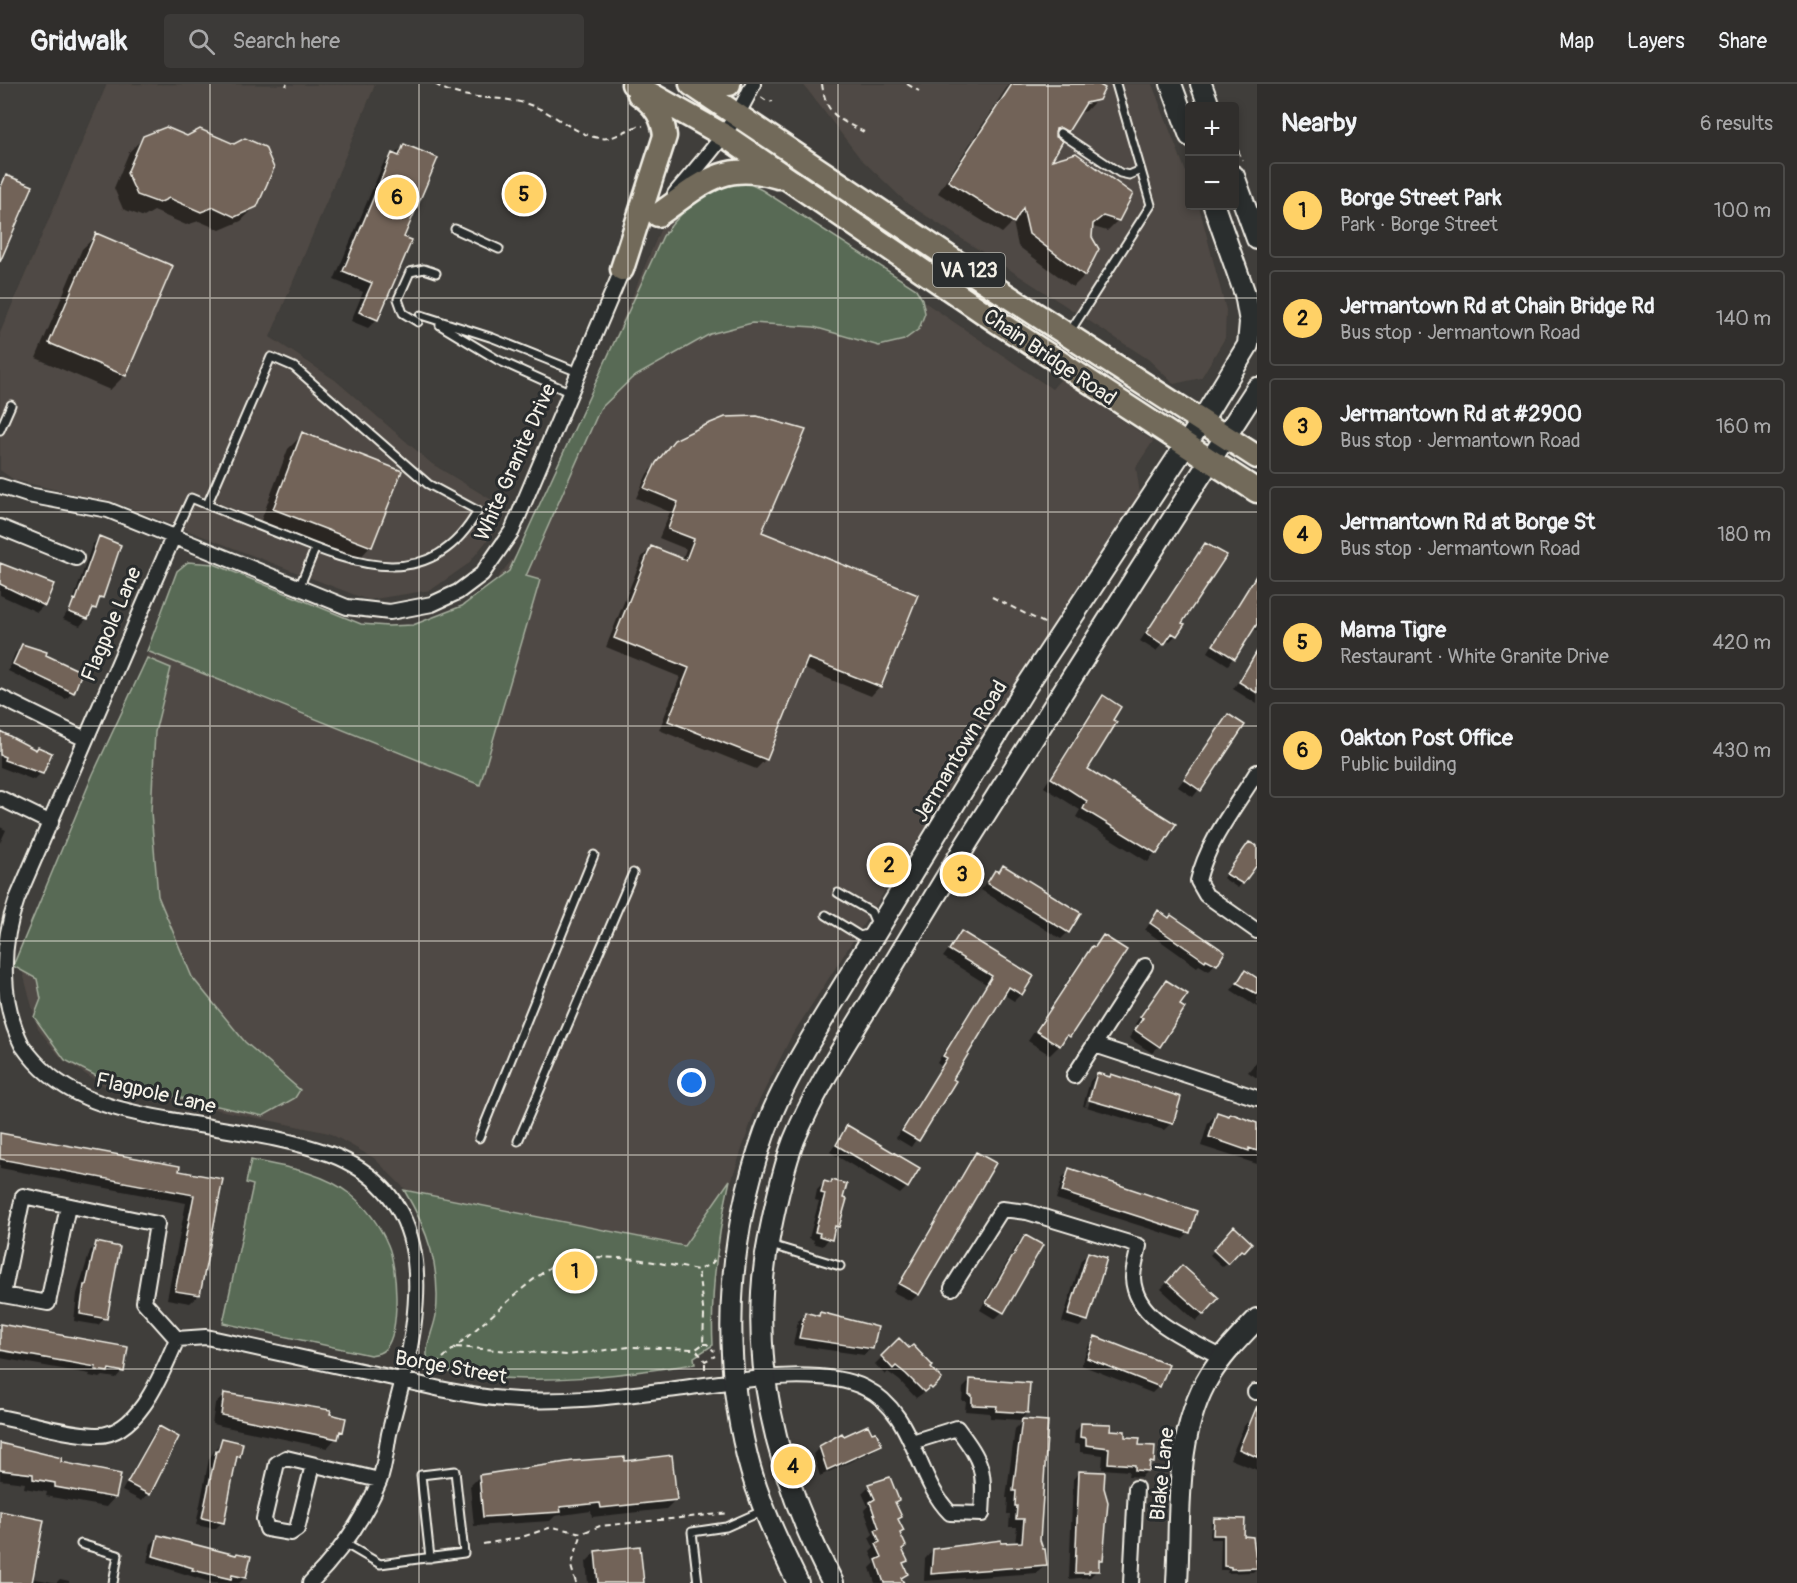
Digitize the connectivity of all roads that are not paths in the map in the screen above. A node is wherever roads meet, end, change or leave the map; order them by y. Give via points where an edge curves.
1 (626, 84) edge
2 (633, 84) edge
3 (691, 84) edge
4 (704, 84) edge
5 (729, 84) edge
6 (753, 84) edge
7 (1116, 84) edge
8 (1171, 84) edge
9 (1201, 84) edge
10 (1208, 102) edge
11 (739, 115) junction
12 (1185, 122) edge
13 (1060, 133) dead end
14 (724, 136) junction
15 (1141, 170) junction
16 (788, 180) junction
17 (1239, 190) edge
18 (1215, 210) edge
19 (658, 215) junction
20 (455, 229) dead end
21 (1257, 239) edge
22 (499, 249) dead end
23 (622, 268) junction
24 (436, 273) dead end
25 (430, 319) junction
26 (1068, 335) junction
27 (578, 372) junction
28 (1257, 388) edge
29 (569, 392) junction
30 (11, 405) dead end
31 (1201, 422) junction
32 (0, 430) edge
33 (1225, 436) junction
34 (1184, 445) junction
35 (1257, 457) edge
36 (1210, 460) junction
37 (0, 486) edge
38 (1257, 491) edge
39 (207, 505) junction
40 (0, 527) edge
41 (174, 536) junction
42 (315, 549) junction
43 (76, 558) dead end
44 (299, 589) junction
45 (0, 697) edge
46 (85, 739) junction
47 (1257, 772) edge
48 (0, 798) edge
49 (51, 823) junction
50 (594, 855) dead end
51 (633, 873) dead end
52 (838, 893) dead end
53 (826, 915) dead end
54 (878, 931) junction
55 (1257, 931) edge
56 (1145, 966) dead end
57 (13, 1029) junction
58 (0, 1037) edge
59 (1095, 1045) junction
60 (1074, 1076) dead end
61 (1257, 1098) edge
62 (479, 1138) dead end
63 (518, 1141) dead end
64 (69, 1206) junction
65 (768, 1245) junction
66 (840, 1266) dead end
67 (952, 1288) dead end
68 (1257, 1319) edge
69 (177, 1339) junction
70 (1223, 1358) junction
71 (765, 1377) junction
72 (403, 1381) junction
73 (734, 1381) junction
74 (0, 1417) edge
75 (912, 1442) junction
76 (313, 1465) junction
77 (380, 1480) junction
78 (1136, 1488) dead end
79 (764, 1510) junction
80 (344, 1543) junction
81 (81, 1544) dead end
82 (430, 1558) junction
83 (113, 1583) edge
84 (310, 1583) edge
85 (698, 1583) edge
86 (798, 1583) edge
87 (832, 1583) edge
88 (1131, 1583) edge
89 (1177, 1583) edge

1 - 23 main road via 656,108 664,123 665,136
2 - 14 main road, Chain Bridge Road / VA 123
3 - 11 main road, Chain Bridge Road / VA 123
4 - 5 main road
6 - 11 street, White Granite Drive
7 - 15 lane
8 - 12 main road
9 - 10 main road
11 - 14 street, White Granite Drive
11 - 26 main road, Chain Bridge Road / VA 123
13 - 15 lane via 1120,173 1129,175
14 - 16 main road, Chain Bridge Road / VA 123
14 - 19 street, White Granite Drive
15 - 26 lane via 1151,205
16 - 19 main road via 765,173 720,174
16 - 34 main road, Chain Bridge Road / VA 123
17 - 21 main road
18 - 31 main road, Jermantown Road via 1245,294 1250,322 1248,345
19 - 23 street, White Granite Drive
20 - 22 lane
23 - 27 street, White Granite Drive
24 - 25 lane via 424,269 410,272 398,299 403,313
25 - 27 lane via 493,338
25 - 29 lane via 498,360
26 - 31 main road, Chain Bridge Road / VA 123
27 - 29 street, White Granite Drive
28 - 33 main road
29 - 44 street, White Granite Drive via 513,531 490,565 469,585 432,604 390,612 347,607
30 - 32 lane
31 - 33 main road, Chain Bridge Road / VA 123
31 - 34 main road, Jermantown Road
33 - 35 main road, Chain Bridge Road / VA 123
33 - 36 main road
34 - 36 main road, Chain Bridge Road / VA 123
34 - 54 main road, Jermantown Road via 1024,690
36 - 38 main road, Chain Bridge Road / VA 123
36 - 65 main road via 941,885 820,1085 793,1143
37 - 41 street, White Granite Drive via 108,510
39 - 41 lane via 191,498
39 - 42 lane
39 - 42 lane via 271,357 294,367 428,484 478,511 455,544 417,563 375,566
40 - 43 street
41 - 44 street, White Granite Drive
41 - 46 street, Flagpole Lane
42 - 44 lane
45 - 46 street
46 - 49 street, Flagpole Lane
47 - 55 street via 1201,866 1198,881 1206,895
48 - 49 street
49 - 57 street, Flagpole Lane via 14,909 3,951 3,993
50 - 62 lane
51 - 63 lane
52 - 54 lane via 871,912
53 - 54 lane via 860,936
54 - 73 main road, Jermantown Road via 793,1069 758,1156 739,1232 735,1268
56 - 59 street
57 - 58 street
57 - 72 street, Flagpole Lane via 42,1070 85,1099 133,1113 314,1149 347,1162 374,1181 403,1218 417,1262 416,1323
59 - 60 street
59 - 61 street
64 - 64 street via 23,1196 3,1295 48,1303
64 - 69 street via 157,1224 144,1302
65 - 66 lane
65 - 71 main road via 763,1305
67 - 70 street via 1002,1209 1027,1212 1138,1246 1133,1278 1138,1300 1154,1318
68 - 70 main road, Blake Lane
69 - 72 street, Borge Street via 206,1337
69 - 74 street via 154,1392 121,1429 97,1436
70 - 89 main road, Blake Lane via 1204,1388 1187,1436
71 - 73 street, Borge Street
71 - 75 street, Borge Street via 839,1378 867,1388 894,1412
71 - 87 main road via 776,1445 788,1484
72 - 73 street, Borge Street via 504,1400 544,1401 623,1396
72 - 77 street, Flagpole Lane
73 - 79 main road, Jermantown Road via 747,1456
75 - 75 street, Borge Street via 957,1428 978,1456 984,1477 982,1514 950,1513 938,1501
76 - 76 street via 286,1458 276,1463 264,1519 267,1529 291,1533 297,1529
76 - 77 street
77 - 80 street, Flagpole Lane
78 - 88 street
79 - 85 lane via 726,1527 692,1532
79 - 86 main road, Jermantown Road
80 - 82 lane via 380,1564
80 - 84 street, Flagpole Lane
81 - 83 lane via 118,1555
82 - 82 lane via 464,1553 455,1471 421,1475

